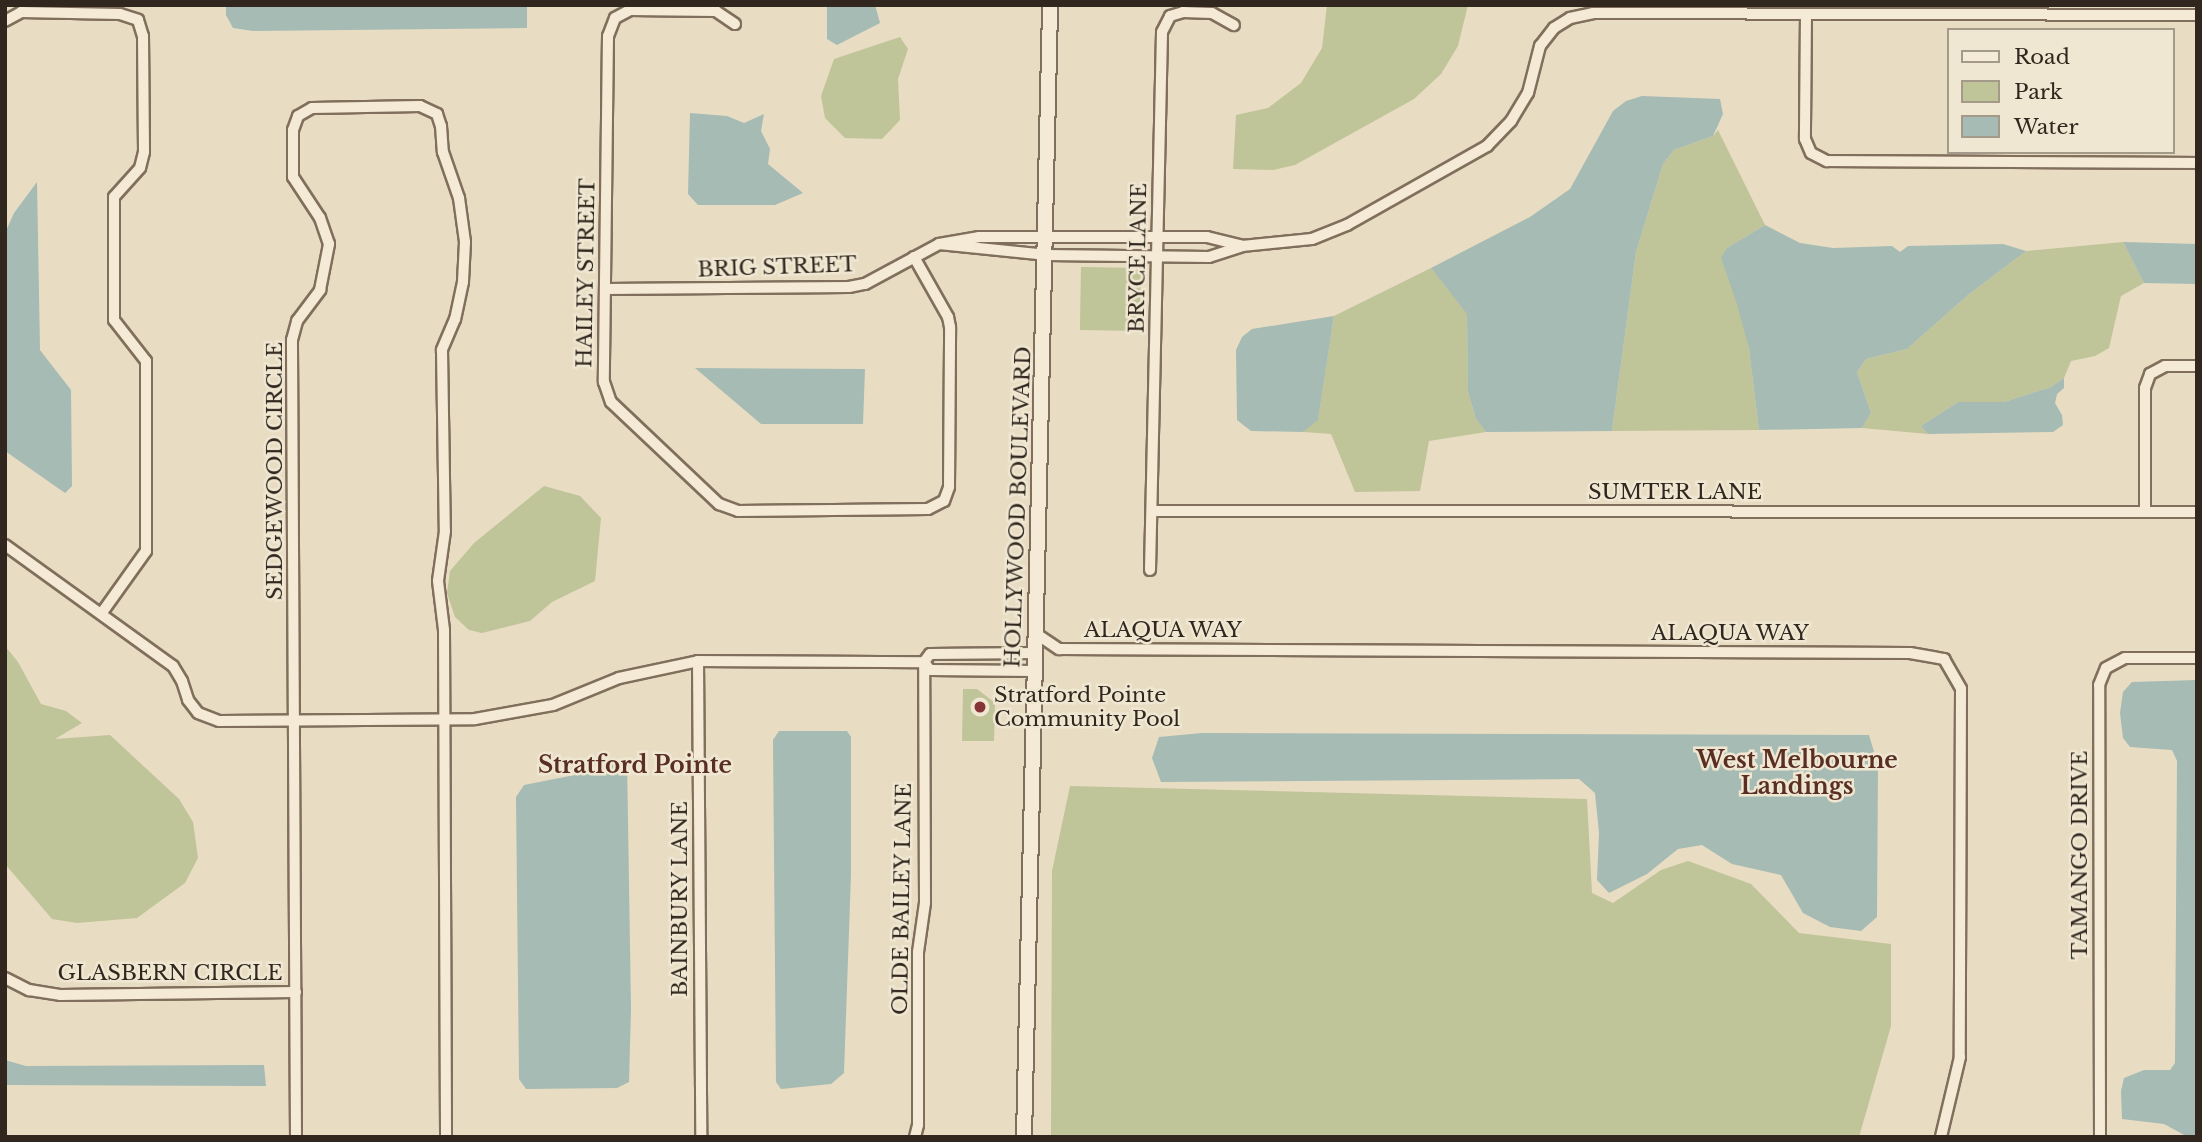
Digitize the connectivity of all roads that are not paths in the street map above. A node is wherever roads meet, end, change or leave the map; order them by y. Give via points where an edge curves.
1 (1051, 5) edge
2 (1806, 14) junction
3 (2197, 15) edge
4 (5, 21) edge
5 (735, 24) dead end
6 (1234, 24) dead end
7 (2197, 163) edge
8 (1047, 236) junction
9 (1158, 237) junction
10 (939, 244) junction
11 (1242, 246) junction
12 (1047, 255) junction
13 (1157, 256) junction
14 (914, 257) junction
15 (607, 289) junction
16 (2197, 366) edge
17 (1153, 511) junction
18 (2145, 512) junction
19 (2197, 512) edge
20 (5, 545) edge
21 (1150, 570) dead end
22 (101, 614) junction
23 (1035, 633) junction
24 (1035, 653) junction
25 (2197, 658) edge
26 (698, 661) junction
27 (923, 662) junction
28 (1034, 671) junction
29 (444, 720) junction
30 (295, 721) junction
31 (5, 978) edge
32 (296, 992) junction
33 (296, 1137) edge
34 (446, 1137) edge
35 (701, 1137) edge
36 (915, 1137) edge
37 (1024, 1137) edge
38 (1941, 1137) edge
39 (2100, 1137) edge

1 - 8 street, HOLLYWOOD BOULEVARD
2 - 3 street
2 - 7 street via 1805,139 1811,153 1827,162
2 - 11 street via 1593,13 1570,18 1554,28 1540,46 1528,93 1511,121 1487,146 1346,225 1312,239
4 - 22 street via 21,12 120,14 138,20 143,36 144,152 140,168 114,197 114,320 146,361 146,551
5 - 15 street, HAILEY STREET via 716,11 630,10 615,18 608,36
6 - 9 street, BRYCE LANE via 1212,13 1183,12 1170,16 1162,32
8 - 9 street, BRIG STREET
8 - 10 street, BRIG STREET via 979,237
8 - 12 street, HOLLYWOOD BOULEVARD
9 - 11 street, BRIG STREET via 1207,237
9 - 13 street, BRYCE LANE
10 - 12 street
10 - 14 street, BRIG STREET
11 - 13 street via 1209,257
12 - 13 street
12 - 23 street, HOLLYWOOD BOULEVARD
13 - 17 street, BRYCE LANE
14 - 15 street, BRIG STREET via 865,285 849,287
14 - 15 street, HAILEY STREET via 950,327 949,487 944,501 928,509 738,511 719,504 611,402 604,382
16 - 18 street via 2165,366 2150,374 2145,388
17 - 18 street, SUMTER LANE
17 - 21 street, BRYCE LANE
18 - 19 street, SUMTER LANE
20 - 22 street
22 - 30 street via 173,666 187,700 198,713 219,721
23 - 24 street, HOLLYWOOD BOULEVARD
23 - 38 street, ALAQUA WAY via 1059,649 1910,653 1944,659 1961,689 1960,1057
24 - 27 street via 930,654
24 - 28 street, HOLLYWOOD BOULEVARD
25 - 39 street, TAMANGO DRIVE via 2125,658 2106,668 2099,685
26 - 27 street
26 - 29 street via 619,678 528,711
26 - 35 street, BAINBURY LANE
27 - 28 street via 930,670
27 - 36 street, OLDE BAILEY LANE via 925,903 918,952
28 - 37 street, HOLLYWOOD BOULEVARD
29 - 30 street
29 - 30 street, SEDGEWOOD CIRCLE via 444,630 438,581 445,530 442,350 458,307 465,242 441,126 437,114 420,106 312,108 298,116 293,130 293,177 320,218 329,244 320,290 297,321 292,340
29 - 34 street, SEDGEWOOD CIRCLE
30 - 32 street, SEDGEWOOD CIRCLE
31 - 32 street, GLASBERN CIRCLE via 29,990 61,995
32 - 33 street, SEDGEWOOD CIRCLE

